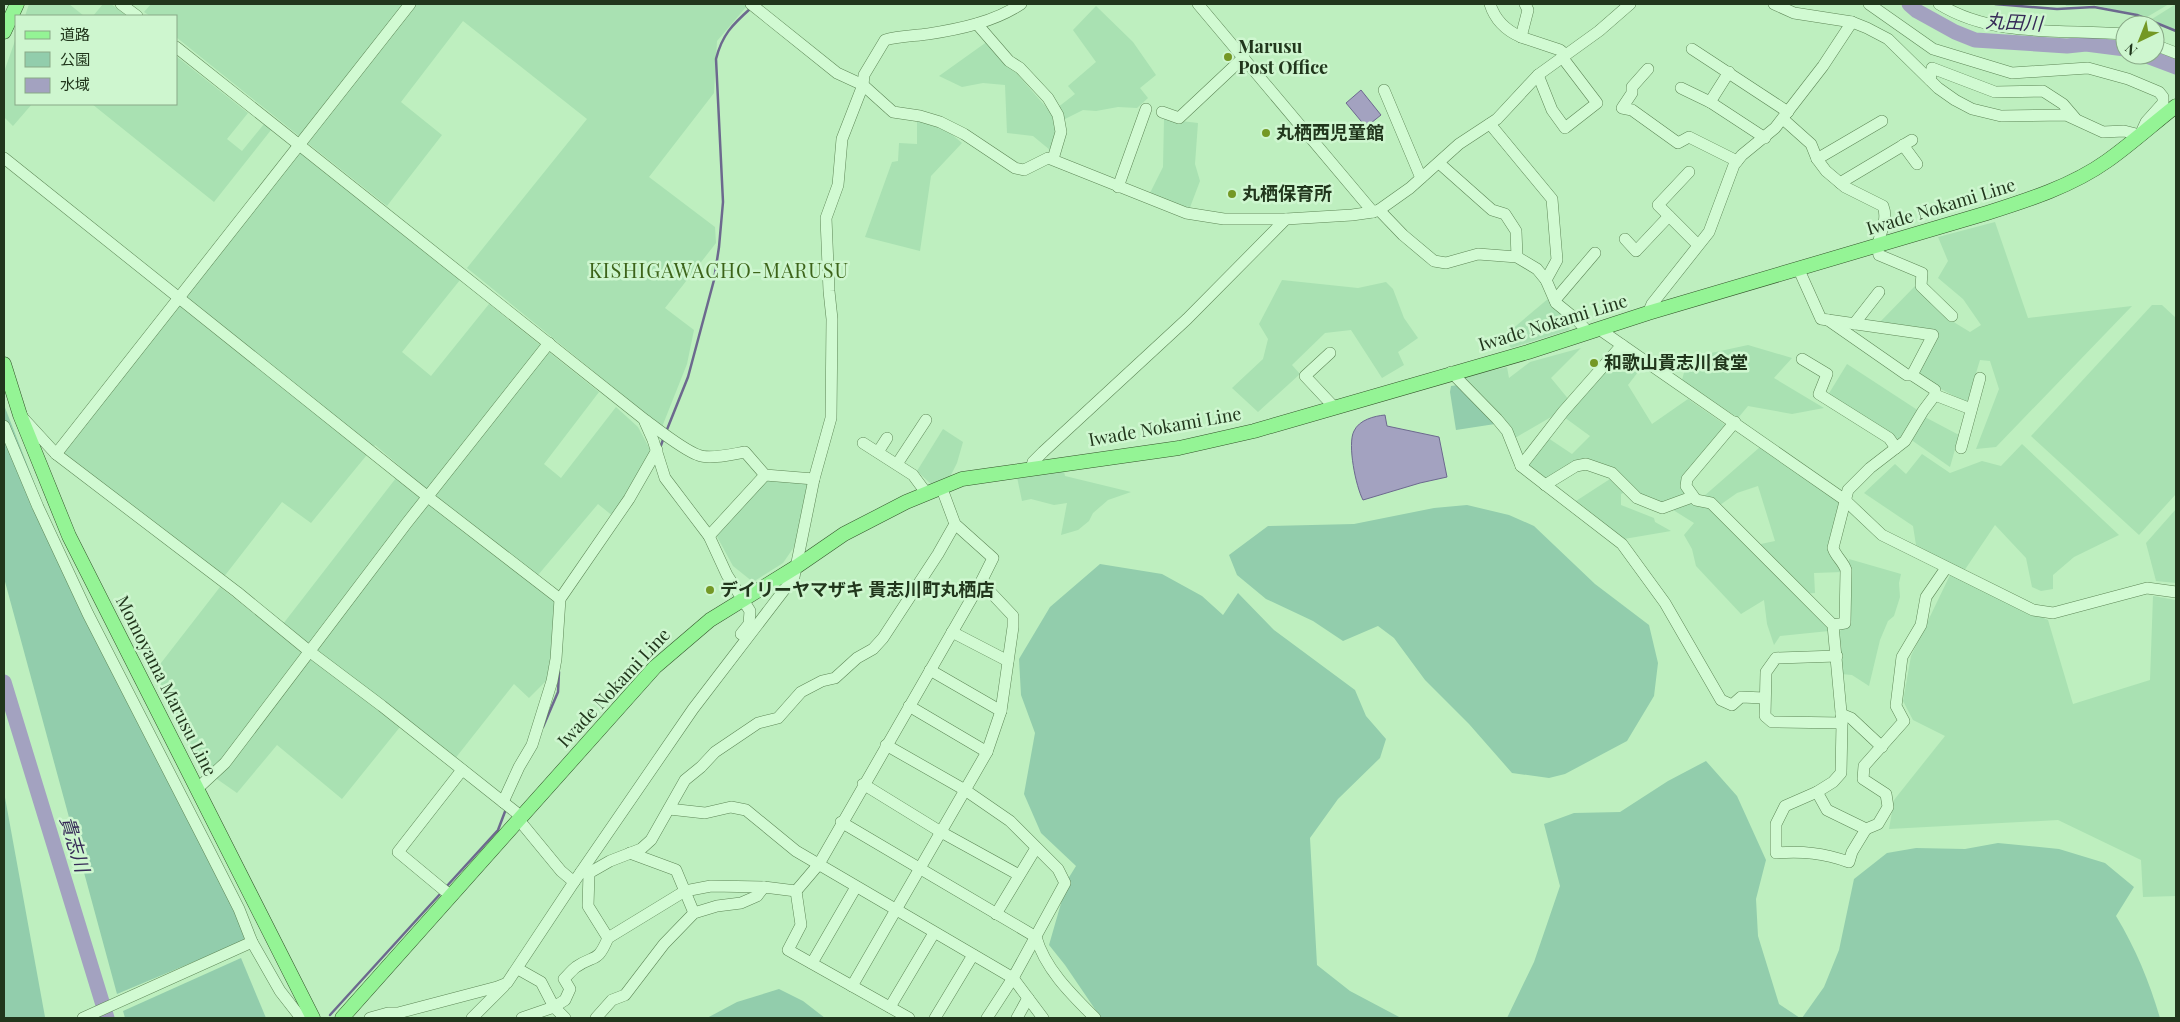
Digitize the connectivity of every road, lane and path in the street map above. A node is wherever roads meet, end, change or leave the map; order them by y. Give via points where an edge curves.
1 (17, 4) edge
2 (121, 4) edge
3 (410, 4) edge
4 (751, 4) edge
5 (1021, 4) edge
6 (1198, 4) edge
7 (1490, 4) edge
8 (1525, 4) edge
9 (1630, 4) edge
10 (1774, 4) edge
11 (1869, 4) edge
12 (1939, 4) edge
13 (136, 15) edge
14 (1852, 22) junction
15 (977, 24) junction
16 (4, 32) edge
17 (2115, 33) edge
18 (1521, 37) junction
19 (178, 49) edge
20 (1692, 49) dead end
21 (1563, 56) junction
22 (1244, 57) junction
23 (1648, 69) dead end
24 (1729, 72) junction
25 (1538, 75) junction
26 (1930, 80) junction
27 (863, 85) junction
28 (1681, 88) dead end
29 (1384, 90) dead end
30 (1710, 102) junction
31 (1146, 109) dead end
32 (2174, 109) edge
33 (1162, 112) dead end
34 (1785, 115) junction
35 (2076, 119) junction
36 (1882, 121) dead end
37 (1490, 124) junction
38 (2140, 135) junction
39 (1765, 138) junction
40 (299, 143) junction
41 (4, 158) edge
42 (1053, 159) junction
43 (1817, 159) junction
44 (1737, 161) junction
45 (1439, 163) junction
46 (1917, 164) dead end
47 (1689, 172) dead end
48 (1421, 178) junction
49 (1840, 183) junction
50 (1118, 187) junction
51 (1376, 211) junction
52 (1669, 216) junction
53 (1286, 219) junction
54 (1625, 239) dead end
55 (1698, 246) junction
56 (1877, 247) junction
57 (1595, 253) dead end
58 (1517, 258) junction
59 (1799, 270) junction
60 (1546, 280) junction
61 (1879, 292) dead end
62 (178, 298) junction
63 (1554, 300) junction
64 (1648, 313) junction
65 (1952, 316) dead end
66 (1828, 320) junction
67 (1854, 324) junction
68 (1594, 331) junction
69 (549, 343) junction
70 (1622, 345) junction
71 (1330, 353) dead end
72 (1802, 359) dead end
73 (4, 364) edge
74 (1451, 372) junction
75 (1912, 375) junction
76 (1980, 378) dead end
77 (1935, 395) junction
78 (1334, 407) junction
79 (1971, 408) junction
80 (20, 415) junction
81 (645, 420) junction
82 (926, 420) dead end
83 (1735, 422) junction
84 (4, 426) edge
85 (887, 438) dead end
86 (863, 443) dead end
87 (1896, 448) junction
88 (1961, 448) dead end
89 (656, 450) junction
90 (878, 452) junction
91 (56, 454) junction
92 (897, 464) junction
93 (1521, 466) junction
94 (1032, 469) junction
95 (765, 475) junction
96 (814, 479) junction
97 (1546, 485) junction
98 (942, 489) junction
99 (927, 494) junction
100 (428, 497) junction
101 (1692, 497) junction
102 (1845, 500) junction
103 (955, 524) junction
104 (709, 536) junction
105 (796, 567) junction
106 (1946, 568) junction
107 (981, 582) junction
108 (2176, 592) edge
109 (560, 599) junction
110 (742, 600) junction
111 (1833, 625) junction
112 (952, 632) junction
113 (740, 646) junction
114 (309, 651) junction
115 (1837, 656) junction
116 (1008, 661) junction
117 (930, 670) junction
118 (1764, 698) junction
119 (909, 706) junction
120 (1001, 711) junction
121 (1842, 719) junction
122 (886, 744) junction
123 (1882, 747) junction
124 (987, 752) junction
125 (462, 770) junction
126 (863, 784) junction
127 (198, 788) junction
128 (964, 790) junction
129 (1817, 792) junction
130 (503, 802) junction
131 (669, 809) junction
132 (520, 818) junction
133 (841, 822) junction
134 (1866, 829) junction
135 (941, 832) junction
136 (1036, 848) junction
137 (630, 853) junction
138 (818, 864) junction
139 (920, 869) junction
140 (585, 873) junction
141 (1019, 875) junction
142 (574, 882) junction
143 (764, 887) junction
144 (856, 887) junction
145 (685, 891) junction
146 (796, 891) junction
147 (451, 896) junction
148 (896, 910) junction
149 (694, 913) junction
150 (996, 914) junction
151 (934, 933) junction
152 (1036, 937) junction
153 (608, 938) junction
154 (252, 942) junction
155 (973, 955) junction
156 (812, 963) junction
157 (518, 969) junction
158 (1013, 978) junction
159 (508, 983) junction
160 (852, 986) junction
161 (280, 991) junction
162 (1028, 998) junction
163 (554, 1007) junction
164 (890, 1007) junction
165 (403, 1016) edge
166 (83, 1018) edge
167 (292, 1018) edge
168 (301, 1018) edge
169 (313, 1018) edge
170 (342, 1018) edge
171 (370, 1018) edge
172 (472, 1018) edge
173 (522, 1018) edge
174 (565, 1018) edge
175 (596, 1018) edge
176 (909, 1018) edge
177 (935, 1018) edge
178 (987, 1018) edge
179 (1017, 1018) edge
180 (1043, 1018) edge
181 (1095, 1018) edge

1 - 16 main road
2 - 13 street
3 - 40 street
4 - 27 street via 837,72
5 - 15 street
6 - 22 street
7 - 18 street via 1501,25
8 - 18 street via 1528,10
9 - 21 street
10 - 14 street via 1794,13
11 - 38 street via 1933,49 2012,73 2088,68 2128,78 2159,92 2163,103 2146,122
12 - 17 street via 1956,15 1988,24
14 - 26 street via 1888,40
14 - 34 street
15 - 27 street via 885,40 864,75
15 - 42 street via 1009,61 1048,98 1058,115 1061,132
18 - 21 street via 1560,50
19 - 40 street
20 - 24 street
21 - 25 street
21 - 25 street via 1597,103 1565,128 1552,110
22 - 33 street via 1180,118
22 - 51 street
23 - 44 street via 1632,87 1632,94 1622,108 1632,110 1678,143 1689,137
24 - 30 street
24 - 34 street
25 - 37 street
26 - 35 street via 1972,109 2001,116 2066,114
26 - 35 street via 1932,68 1995,92 2043,91 2063,104
27 - 42 street via 893,112 940,122 1015,168 1024,170 1048,158
27 - 96 street via 842,139 838,184 826,218 832,319 831,418
28 - 30 street
29 - 48 street
30 - 39 street
31 - 50 street
32 - 38 main road, Iwade Nokami Line
34 - 39 street
34 - 43 street via 1811,144
35 - 38 street via 2103,132 2124,131
36 - 43 street
37 - 45 street via 1459,144
37 - 60 street via 1552,199 1557,260
38 - 56 main road, Iwade Nokami Line via 2091,171 2028,200
39 - 44 street
40 - 62 street
40 - 69 street
41 - 62 street
42 - 50 street
43 - 49 street
44 - 55 street via 1709,232
45 - 48 street
45 - 58 street via 1492,210 1505,214 1516,231
46 - 49 street via 1908,143
47 - 52 street via 1658,205
48 - 51 street
49 - 56 street via 1883,206 1887,216
50 - 53 street via 1186,213 1224,219
51 - 53 street
51 - 58 street via 1434,260 1446,263 1478,254
52 - 54 street via 1636,251
52 - 55 street
53 - 94 street via 1187,319 1043,452 1033,462
55 - 64 street
56 - 59 main road, Iwade Nokami Line
56 - 65 street via 1879,255 1922,274 1921,286
57 - 63 street
58 - 60 street via 1537,269
59 - 64 main road, Iwade Nokami Line
59 - 66 street via 1822,319
60 - 63 street
61 - 67 street
62 - 91 street
62 - 100 street
63 - 68 street
64 - 68 main road, Iwade Nokami Line
66 - 67 street
66 - 75 street via 1907,375
67 - 75 street via 1933,335
68 - 70 street
68 - 74 main road, Iwade Nokami Line
69 - 81 street
69 - 100 street
70 - 83 street
70 - 93 street
71 - 78 street via 1305,376
72 - 87 street via 1828,374 1819,394 1889,438
73 - 80 main road, Momoyama Marusu Line
74 - 78 main road, Iwade Nokami Line
74 - 93 street via 1506,431
75 - 77 street via 1935,390
76 - 79 street
77 - 79 street
77 - 87 street via 1905,441
78 - 94 main road, Iwade Nokami Line via 1254,431 1179,448
79 - 88 street
80 - 91 street
80 - 127 main road, Momoyama Marusu Line via 68,536
81 - 89 street
81 - 95 street via 699,456 745,452
82 - 92 street
83 - 101 street via 1687,479 1686,486
83 - 102 street
84 - 154 street via 88,614 208,848
85 - 90 street
86 - 90 street
87 - 102 street via 1848,490
89 - 104 street via 665,478
89 - 109 street via 630,499
90 - 92 street
91 - 114 street
92 - 99 street via 913,475
93 - 97 street
94 - 98 main road, Iwade Nokami Line via 962,479
95 - 96 street
95 - 104 street
96 - 105 street
97 - 101 street via 1576,466 1586,464 1612,473 1638,498 1662,508
97 - 118 street via 1622,544 1665,603 1720,700 1732,705 1741,697
98 - 99 main road, Iwade Nokami Line
98 - 103 street
99 - 105 main road, Iwade Nokami Line via 856,526
100 - 109 street
100 - 114 street
101 - 111 street via 1711,503
102 - 106 street via 1882,535
102 - 111 street via 1833,548 1846,570 1845,623
103 - 107 street via 993,558
103 - 131 street via 873,650 857,658 834,678 801,692 778,718 758,723 715,752 685,780
104 - 110 street
105 - 110 main road, Iwade Nokami Line
105 - 113 street via 794,577
106 - 108 street via 2045,613 2147,588
106 - 123 street via 1926,597 1921,625 1902,657 1896,706 1904,721
107 - 112 street
107 - 116 street via 1013,616
109 - 130 street via 552,680 532,745
110 - 113 street via 750,611 748,624 739,637
110 - 132 main road, Iwade Nokami Line via 704,625 655,667
111 - 115 street
112 - 116 street
112 - 117 street
113 - 140 street via 693,709
114 - 125 street
114 - 127 street via 224,763
115 - 118 street via 1776,658 1766,672
115 - 121 street
116 - 120 street
117 - 119 street
117 - 120 street
118 - 121 street via 1765,716 1772,722
119 - 122 street
119 - 124 street
120 - 124 street
121 - 123 street via 1851,718
121 - 129 street via 1840,773
122 - 126 street
122 - 128 street
123 - 134 street via 1864,766 1863,779 1886,794 1888,807 1878,824
124 - 128 street
125 - 130 street
125 - 147 street via 398,852
126 - 133 street
126 - 135 street
127 - 169 main road, Momoyama Marusu Line
128 - 135 street
128 - 136 street via 1010,821
129 - 134 street via 1828,810
129 - 134 street via 1785,806 1776,824 1776,853 1826,854 1849,862
130 - 132 street
131 - 137 street via 652,840 642,849
131 - 138 street via 706,813 731,807 746,810 796,851
132 - 142 street via 561,871
132 - 147 main road, Iwade Nokami Line
133 - 138 street
133 - 139 street
135 - 139 street
135 - 141 street
136 - 141 street
136 - 152 street via 1058,870 1065,883
137 - 140 street
137 - 145 street via 676,870
138 - 144 street
138 - 146 street
139 - 148 street
139 - 150 street
140 - 142 street
140 - 153 street via 588,906
141 - 150 street
142 - 157 street
143 - 145 street via 711,886
143 - 146 street
143 - 149 street via 756,896 741,903
144 - 148 street
144 - 156 street
145 - 149 street
145 - 153 street
146 - 156 street via 802,925 788,950
147 - 170 main road, Iwade Nokami Line
148 - 151 street
148 - 160 street
149 - 175 street via 624,994 612,1000
150 - 152 street
151 - 155 street
151 - 164 street
152 - 158 street
152 - 181 street via 1040,954
153 - 163 street via 596,959 576,967 564,979 570,989 565,1000
154 - 161 street
154 - 166 street
155 - 158 street
155 - 177 street
156 - 160 street
157 - 159 street
157 - 163 street via 541,982
158 - 162 street
158 - 178 street
159 - 165 street
159 - 172 street
160 - 164 street
161 - 167 street
161 - 168 street
162 - 179 street
162 - 180 street
163 - 173 street
163 - 174 street
164 - 176 street
165 - 171 street via 388,1013

